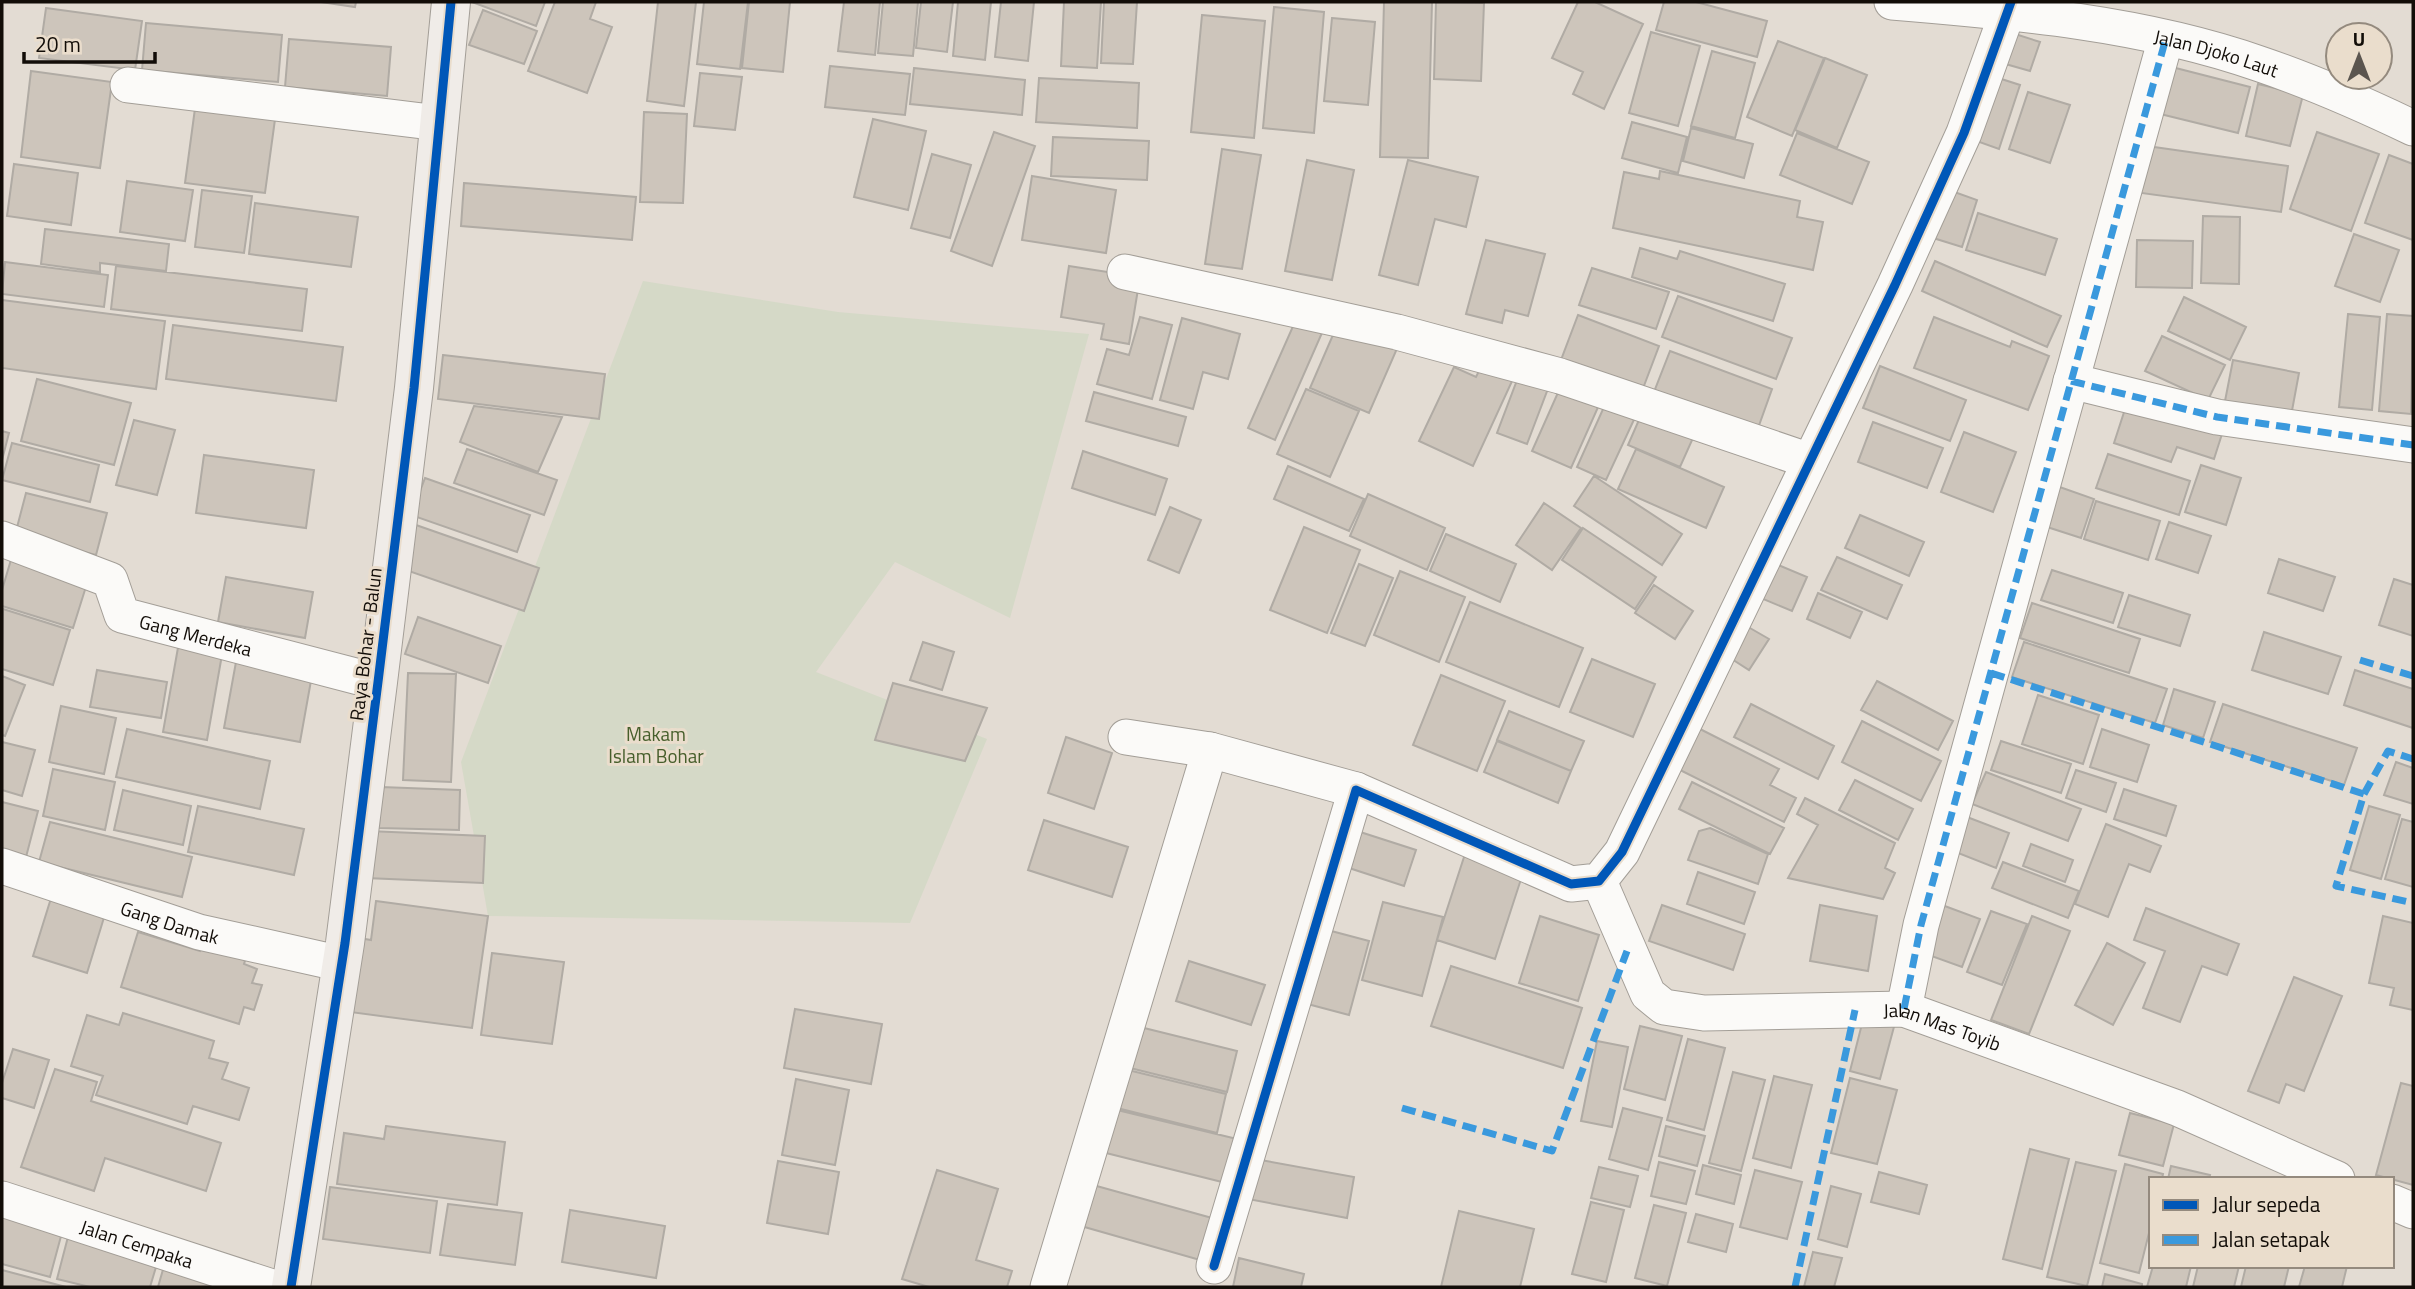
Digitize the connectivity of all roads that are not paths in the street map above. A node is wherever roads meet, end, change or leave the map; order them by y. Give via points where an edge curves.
1 (450, 2) edge
2 (1892, 2) edge
3 (2010, 6) edge
4 (2166, 38) junction
5 (128, 85) dead end
6 (439, 123) junction
7 (2413, 128) edge
8 (1125, 272) dead end
9 (2071, 382) junction
10 (2413, 445) edge
11 (1810, 461) junction
12 (2, 539) edge
13 (378, 682) junction
14 (1126, 737) dead end
15 (1210, 750) junction
16 (1356, 790) junction
17 (2, 866) edge
18 (1599, 881) junction
19 (342, 964) junction
20 (1904, 1009) junction
21 (2332, 1177) edge
22 (2, 1199) edge
23 (2394, 1203) edge
24 (2413, 1210) edge
25 (1214, 1266) dead end
26 (272, 1287) edge
27 (291, 1287) edge
28 (1048, 1287) edge

1 - 6 street, Raya Bohar - Balun
2 - 3 street, Jalan Djoko Laut
3 - 4 street, Jalan Djoko Laut
3 - 11 street via 1964,133
4 - 7 street, Jalan Djoko Laut via 2270,67
4 - 9 street
5 - 6 street
6 - 13 street, Raya Bohar - Balun via 414,388
8 - 11 street via 1397,332 1547,372
9 - 10 street via 2217,417
9 - 20 street via 1921,925
11 - 18 street via 1622,852
12 - 13 street, Gang Merdeka via 110,580 122,615
13 - 19 street, Raya Bohar - Balun
14 - 15 street
15 - 16 street
15 - 28 street
16 - 18 street via 1553,878 1580,886
16 - 25 street
17 - 19 street, Gang Damak via 199,932
18 - 20 street, Jalan Mas Toyib via 1648,994 1664,1007 1704,1013
19 - 27 street, Raya Bohar - Balun
20 - 21 street, Jalan Mas Toyib via 2177,1108
22 - 26 street, Jalan Cempaka
23 - 24 street

